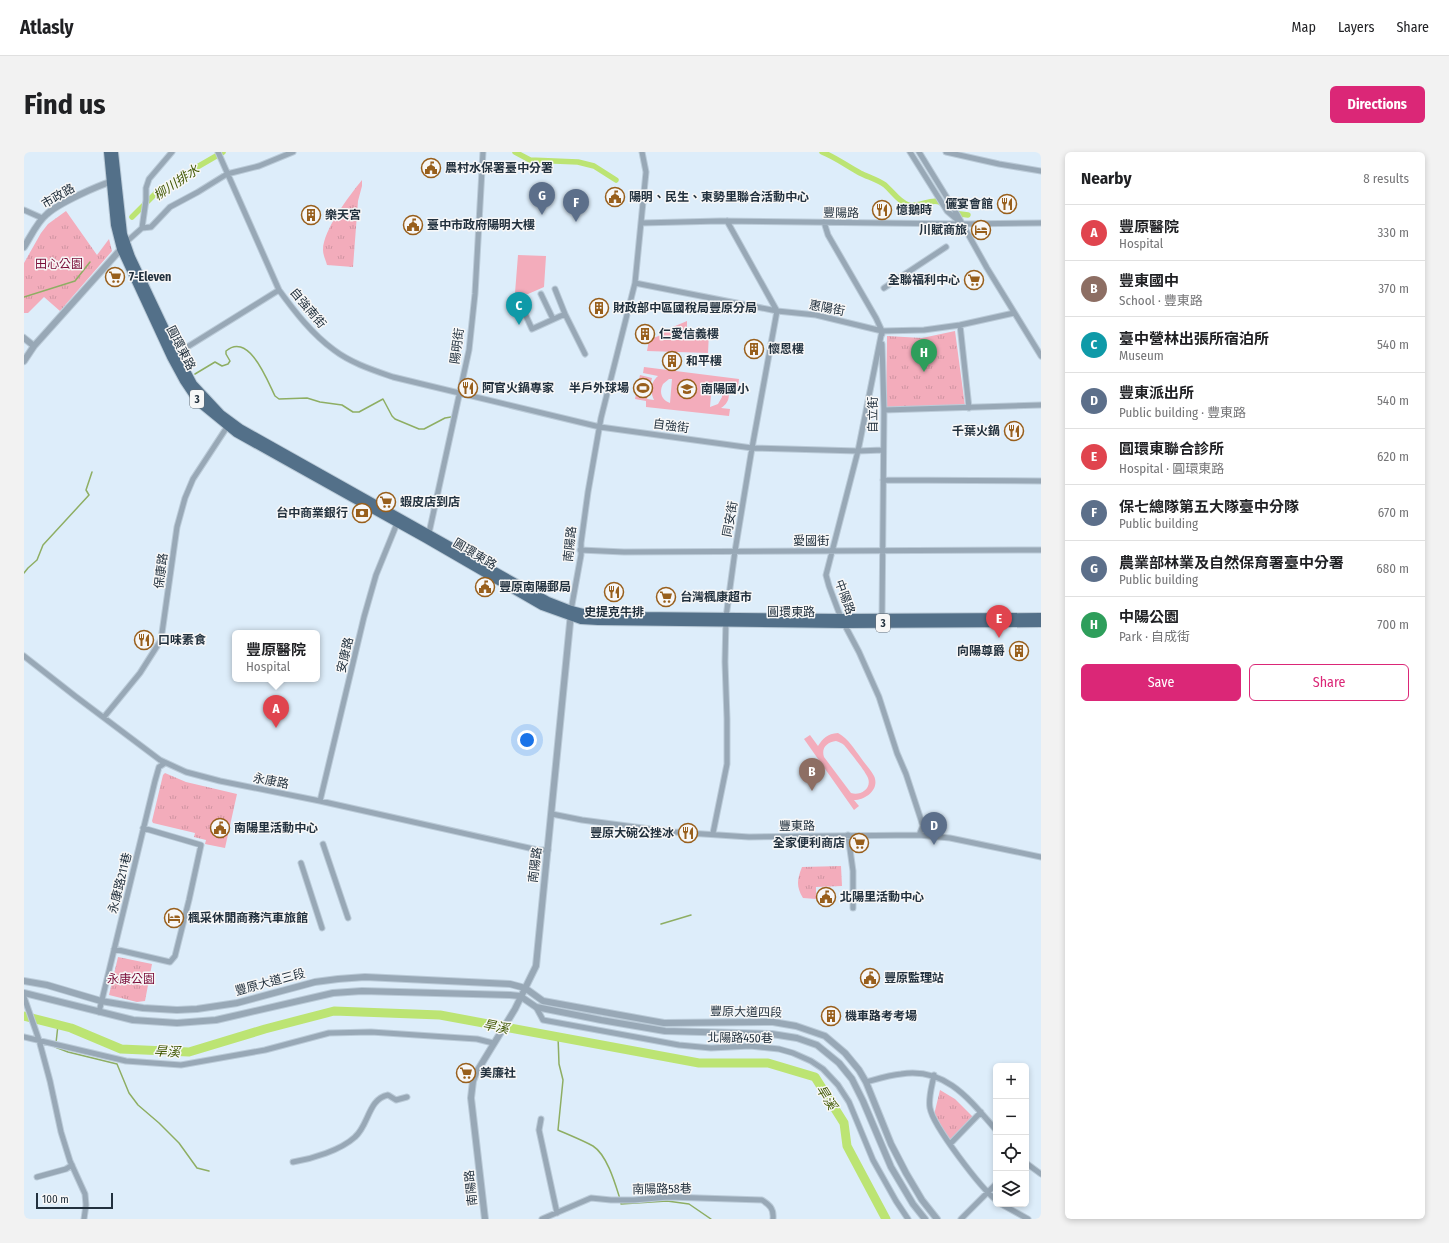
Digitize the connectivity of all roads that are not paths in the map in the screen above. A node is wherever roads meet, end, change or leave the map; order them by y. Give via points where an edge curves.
1 (108, 152) edge
2 (114, 152) edge
3 (172, 152) edge
4 (218, 152) edge
5 (293, 152) edge
6 (483, 152) edge
7 (642, 152) edge
8 (910, 152) edge
9 (919, 152) edge
10 (946, 152) edge
11 (1041, 171) edge
12 (227, 174) junction
13 (114, 181) junction
14 (24, 210) edge
15 (42, 218) junction
16 (727, 221) junction
17 (824, 222) junction
18 (641, 223) junction
19 (1041, 223) edge
20 (962, 224) junction
21 (142, 228) junction
22 (123, 246) junction
23 (24, 247) edge
24 (946, 247) dead end
25 (635, 283) junction
26 (884, 288) dead end
27 (555, 289) dead end
28 (279, 290) junction
29 (541, 294) dead end
30 (517, 296) dead end
31 (777, 311) junction
32 (1014, 313) junction
33 (565, 314) junction
34 (553, 319) junction
35 (960, 325) junction
36 (882, 331) junction
37 (24, 338) edge
38 (34, 346) junction
39 (584, 354) dead end
40 (174, 355) junction
41 (1041, 356) edge
42 (24, 361) edge
43 (460, 394) junction
44 (1041, 405) edge
45 (969, 408) junction
46 (884, 410) junction
47 (229, 424) junction
48 (600, 427) junction
49 (752, 448) junction
50 (883, 450) junction
51 (858, 451) junction
52 (883, 480) junction
53 (1041, 481) edge
54 (399, 520) junction
55 (428, 536) junction
56 (580, 550) junction
57 (883, 550) junction
58 (1041, 550) edge
59 (735, 551) junction
60 (833, 551) junction
61 (571, 614) junction
62 (1041, 616) edge
63 (726, 620) junction
64 (882, 620) junction
65 (843, 621) junction
66 (1041, 623) edge
67 (24, 656) edge
68 (104, 718) junction
69 (165, 763) junction
70 (320, 801) junction
71 (552, 814) junction
72 (143, 828) junction
73 (713, 833) junction
74 (848, 835) junction
75 (919, 835) junction
76 (323, 844) dead end
77 (548, 850) junction
78 (1041, 857) edge
79 (301, 863) dead end
80 (853, 908) dead end
81 (348, 918) dead end
82 (322, 928) dead end
83 (114, 949) junction
84 (24, 981) edge
85 (525, 988) junction
86 (24, 993) edge
87 (520, 996) junction
88 (24, 999) edge
89 (101, 1001) junction
90 (536, 1007) junction
91 (99, 1012) junction
92 (24, 1037) edge
93 (38, 1038) junction
94 (494, 1041) junction
95 (934, 1075) junction
96 (866, 1082) junction
97 (407, 1097) dead end
98 (981, 1112) junction
99 (541, 1119) dead end
100 (993, 1126) edge
101 (950, 1144) junction
102 (293, 1162) dead end
103 (72, 1165) junction
104 (1029, 1165) edge
105 (1041, 1174) edge
106 (37, 1178) dead end
107 (993, 1187) edge
108 (987, 1193) junction
109 (993, 1198) edge
110 (1006, 1207) edge
111 (557, 1213) junction
112 (84, 1219) edge
113 (485, 1219) edge
114 (542, 1219) edge
115 (773, 1219) edge
116 (908, 1219) edge
117 (925, 1219) edge
118 (937, 1219) edge
119 (961, 1219) edge
120 (1028, 1219) edge

1 - 13 main road, 圓環東路 / 3
2 - 13 main road, 圓環東路 / 3
3 - 21 street via 149,179
4 - 12 street, 自強南街
5 - 12 street via 259,166
6 - 43 street, 陽明街 via 475,294 469,350
7 - 18 street, 南陽路 via 646,172
8 - 20 street via 947,211
9 - 20 street
10 - 11 street
12 - 21 street via 170,207 151,227
12 - 28 street, 自強南街
13 - 15 street, 市政路 via 71,199
13 - 22 main road, 圓環東路 / 3 via 115,224
14 - 15 street
15 - 23 street, 市政路
16 - 17 street, 豐陽路
16 - 18 street, 豐陽路
16 - 31 street
17 - 20 street, 豐陽路
17 - 36 street, 自立街 via 828,235
18 - 25 street, 南陽路
19 - 20 street, 豐陽路
20 - 32 street
21 - 22 street
22 - 38 street
22 - 40 main road, 圓環東路 / 3
24 - 26 street
25 - 31 street, 惠陽街
25 - 48 street, 南陽路
27 - 33 street
28 - 40 street
28 - 43 street, 自強南街 via 309,328 338,353 393,377
29 - 34 street
30 - 34 street via 532,329
31 - 36 street, 惠陽街 via 816,315
31 - 49 street, 同安街
32 - 35 street, 惠陽街
32 - 41 street
33 - 34 street
33 - 39 street
35 - 36 street, 惠陽街 via 924,330
35 - 45 street
36 - 46 street, 自立街
36 - 51 street, 中陽路
37 - 38 street
38 - 42 street
40 - 47 main road, 圓環東路 / 3 via 194,396 203,406
43 - 48 street, 自強街
43 - 55 street, 陽明街
44 - 45 street
45 - 46 street
46 - 50 street, 自立街
47 - 54 main road, 圓環東路 / 3 via 236,433
47 - 68 street, 保康路 via 193,479 185,498 177,527 161,640
48 - 49 street, 自強街
48 - 56 street, 南陽路
49 - 51 street, 自強街
49 - 59 street, 同安街
50 - 51 street, 自強街
50 - 52 street, 自立街
51 - 60 street, 中陽路
52 - 53 street
52 - 57 street, 自立街
54 - 55 main road, 圓環東路 / 3
54 - 70 street, 安康路 via 376,575 364,617
55 - 61 main road, 圓環東路 / 3 via 542,606
56 - 59 street, 愛國街
56 - 61 street, 南陽路
57 - 58 street, 愛國街
57 - 60 street, 愛國街
57 - 64 street, 自立街
59 - 60 street, 愛國街
59 - 63 street, 同安街
60 - 65 street, 中陽路 via 826,576
61 - 63 main road, 圓環東路 / 3
61 - 71 street, 南陽路
62 - 64 main road, 圓環東路 / 3
63 - 65 main road, 圓環東路 / 3
63 - 73 street, 同安街 via 727,764
64 - 65 main road, 圓環東路 / 3
64 - 66 main road, 圓環東路 / 3
65 - 75 street, 中陽路 via 879,697 892,733 923,826
67 - 68 street, 永康路
68 - 69 street, 永康路
69 - 70 street, 永康路 via 186,772 220,781
69 - 72 street, 永康路211巷 via 159,767
70 - 77 street, 永康路 via 522,847
71 - 73 street, 豐東路 via 673,832
71 - 77 street, 南陽路
72 - 83 street, 永康路211巷
72 - 83 street via 201,845 189,900 175,956 170,962
73 - 74 street, 豐東路 via 749,837
74 - 75 street, 豐東路
74 - 80 street via 853,871
75 - 78 street, 豐東路 via 950,838
76 - 81 street
77 - 85 street, 南陽路 via 536,966
79 - 82 street
83 - 89 street, 永康路211巷
84 - 89 street, 豐原大道三段
85 - 87 street, 南陽路
85 - 89 street, 豐原大道三段 via 510,984 365,978 315,982 237,1003 197,1009 143,1008
85 - 96 street, 豐原大道四段 via 543,1001 664,1023 773,1022 796,1026 825,1036 845,1053
86 - 91 street, 豐原大道三段
87 - 90 street, 豐原大道四段
87 - 91 street, 豐原大道三段 via 333,992 216,1020 177,1023 133,1020
87 - 94 street, 南陽路 via 515,1009
88 - 93 street
89 - 91 street, 永康路211巷
90 - 116 street, 北陽路450巷 via 543,1020 678,1045 779,1049 811,1061 838,1085 849,1102 872,1160
90 - 117 street, 豐原大道四段 via 665,1030 772,1034 797,1038 817,1045 839,1062 852,1079 891,1167
92 - 93 street
93 - 94 street via 126,1061 181,1065 265,1050 330,1033 371,1032
93 - 103 street via 61,1132
94 - 113 street, 南陽路 via 476,1073 471,1098
95 - 96 street via 902,1073
95 - 98 street via 959,1089
95 - 101 street via 930,1109
96 - 118 street, 豐原大道四段 via 891,1144 906,1173
97 - 102 street via 396,1100 388,1095 383,1096 376,1101 356,1137 321,1156
98 - 100 street
98 - 101 street
99 - 111 street via 539,1130
101 - 108 street
103 - 106 street
103 - 112 street via 85,1194
104 - 105 street
107 - 108 street
108 - 109 street
108 - 119 street
110 - 120 street
111 - 114 street, 南陽路58巷
111 - 115 street, 南陽路58巷 via 591,1198 744,1199 762,1200 769,1204 774,1212

